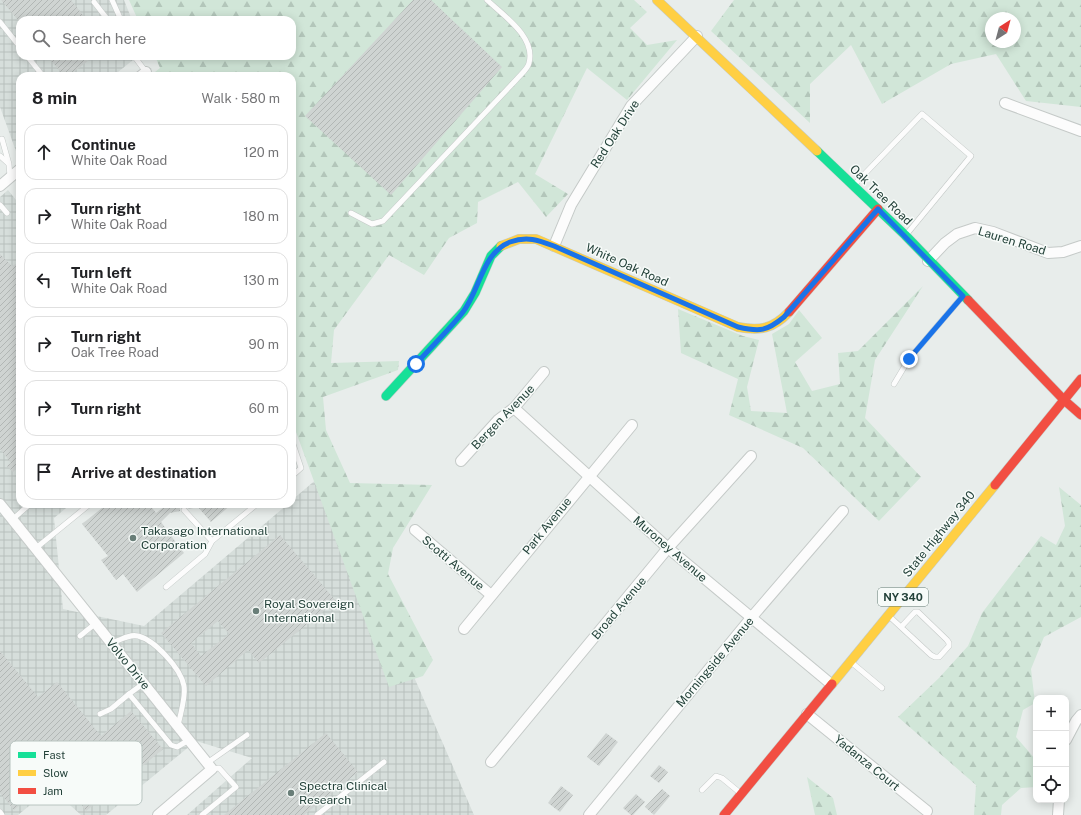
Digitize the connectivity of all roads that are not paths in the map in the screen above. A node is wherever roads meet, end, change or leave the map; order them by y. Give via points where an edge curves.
1 (112, 0) edge
2 (487, 0) edge
3 (657, 0) edge
4 (94, 2) dead end
5 (105, 16) edge
6 (119, 16) edge
7 (0, 22) edge
8 (697, 36) junction
9 (16, 42) edge
10 (30, 60) edge
11 (136, 60) edge
12 (139, 60) edge
13 (40, 72) edge
14 (143, 72) edge
15 (143, 72) edge
16 (1005, 103) dead end
17 (1081, 131) edge
18 (2, 139) dead end
19 (0, 156) edge
20 (9, 164) junction
21 (16, 174) edge
22 (854, 185) junction
23 (0, 186) edge
24 (0, 205) edge
25 (878, 209) junction
26 (7, 213) dead end
27 (352, 213) dead end
28 (905, 235) junction
29 (554, 246) junction
30 (1081, 246) edge
31 (928, 260) junction
32 (963, 296) junction
33 (544, 372) dead end
34 (1081, 380) edge
35 (894, 384) dead end
36 (386, 396) dead end
37 (1064, 400) junction
38 (514, 408) junction
39 (1081, 415) edge
40 (632, 425) dead end
41 (296, 451) edge
42 (751, 456) dead end
43 (461, 461) dead end
44 (296, 473) edge
45 (589, 476) junction
46 (1, 508) edge
47 (25, 508) edge
48 (85, 508) edge
49 (252, 508) edge
50 (184, 510) dead end
51 (843, 511) dead end
52 (13, 519) junction
53 (415, 530) dead end
54 (212, 541) junction
55 (36, 548) junction
56 (668, 548) junction
57 (166, 587) dead end
58 (491, 595) junction
59 (888, 615) junction
60 (751, 618) junction
61 (96, 623) junction
62 (901, 627) junction
63 (464, 629) dead end
64 (80, 636) dead end
65 (112, 643) junction
66 (850, 661) junction
67 (144, 683) junction
68 (831, 684) junction
69 (882, 688) dead end
70 (129, 694) junction
71 (100, 714) dead end
72 (807, 714) junction
73 (1081, 715) edge
74 (178, 726) junction
75 (1069, 734) edge
76 (247, 735) dead end
77 (189, 740) junction
78 (384, 762) dead end
79 (491, 762) dead end
80 (210, 766) junction
81 (702, 790) dead end
82 (741, 794) junction
83 (1059, 803) edge
84 (927, 811) dead end
85 (0, 812) edge
86 (2, 815) edge
87 (158, 815) edge
88 (202, 815) edge
89 (317, 815) edge
90 (589, 815) edge
91 (724, 815) edge
92 (1058, 815) edge

1 - 6 lane
2 - 27 lane via 521,32 531,50 529,65 382,221 372,224
3 - 8 street, Oak Tree Road
4 - 5 lane
7 - 9 lane
8 - 22 street, Oak Tree Road
8 - 29 street, Red Oak Drive via 631,106 571,205
10 - 13 lane
11 - 14 lane
12 - 15 lane
16 - 17 street
18 - 20 lane
19 - 20 lane
20 - 21 lane
21 - 23 street
22 - 25 street, Oak Tree Road
22 - 28 lane via 922,114 971,156
24 - 26 lane
25 - 28 street, Oak Tree Road
25 - 29 street, White Oak Road via 784,317 772,327 755,330 738,327
28 - 31 street, Oak Tree Road
29 - 36 street, White Oak Road via 536,239 519,239 502,245 491,256 464,311
30 - 31 street, Lauren Road via 1063,252 1048,253 993,232 975,228 957,234
31 - 32 street, Oak Tree Road
32 - 35 lane via 909,359
32 - 37 street, Oak Tree Road
33 - 38 street, Bergen Avenue
34 - 37 street, State Highway 340 / NY 340
37 - 39 street, Oak Tree Road
37 - 59 street, State Highway 340 / NY 340
38 - 43 street, Bergen Avenue via 498,420
38 - 45 street, Muroney Avenue
40 - 45 street, Park Avenue
41 - 44 lane via 302,468
42 - 56 street, Broad Avenue
45 - 56 street, Muroney Avenue
45 - 58 street, Park Avenue
46 - 52 street, Volvo Drive
47 - 52 lane
48 - 55 lane
49 - 54 lane
50 - 54 lane
51 - 60 street, Morningside Avenue
52 - 55 street, Volvo Drive
53 - 58 street, Scotti Avenue
54 - 57 lane via 205,554
55 - 61 street, Volvo Drive
56 - 60 street, Muroney Avenue
56 - 79 street, Broad Avenue
58 - 63 street, Park Avenue
59 - 62 lane
59 - 66 street, State Highway 340 / NY 340
60 - 68 street, Muroney Avenue
60 - 90 street, Morningside Avenue
61 - 64 lane
61 - 65 street, Volvo Drive
62 - 62 lane via 935,657 939,657 949,646 947,640 918,612 914,612
65 - 67 street, Volvo Drive
65 - 74 lane via 130,636 138,636 148,641 176,667 184,687
66 - 68 street, State Highway 340 / NY 340
66 - 69 lane
67 - 70 lane
67 - 74 street, Volvo Drive
68 - 72 street, State Highway 340 / NY 340
70 - 71 lane via 111,709
70 - 77 lane via 171,745 177,748
72 - 82 street, State Highway 340 / NY 340
72 - 84 street, Yadanza Court
73 - 75 street
74 - 77 street, Volvo Drive
76 - 80 lane
77 - 80 street, Volvo Drive
78 - 89 lane
80 - 87 street
80 - 88 lane via 219,768 236,787
81 - 82 lane via 716,776
82 - 91 street, State Highway 340 / NY 340
83 - 92 street
85 - 86 lane

